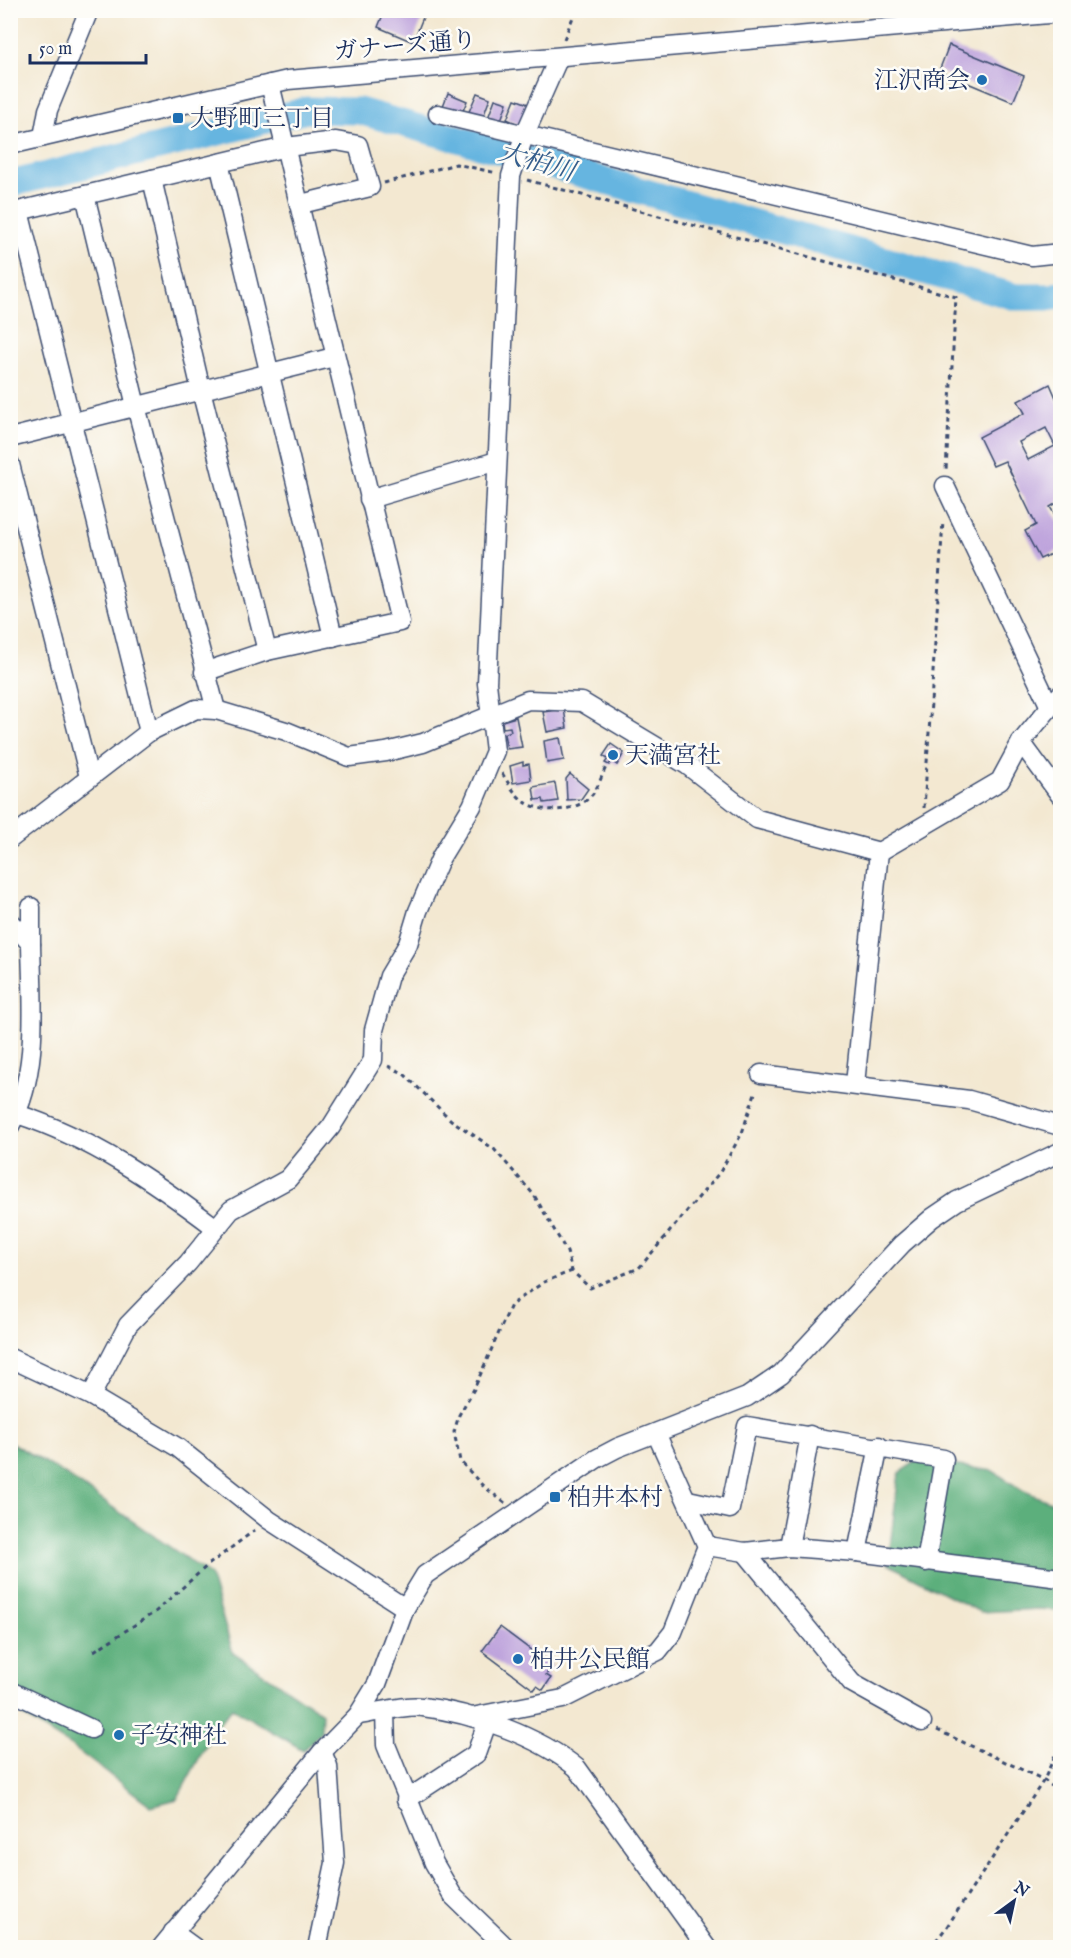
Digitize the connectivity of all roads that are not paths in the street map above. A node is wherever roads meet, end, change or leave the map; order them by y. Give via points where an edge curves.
1 (89, 10) edge
2 (1060, 13) edge
3 (559, 57) junction
4 (271, 90) junction
5 (438, 114) dead end
6 (524, 136) junction
7 (43, 137) junction
8 (285, 142) junction
9 (10, 145) edge
10 (219, 163) junction
11 (152, 179) junction
12 (85, 195) junction
13 (301, 204) junction
14 (15, 212) edge
15 (1060, 253) edge
16 (334, 357) junction
17 (268, 373) junction
18 (201, 390) junction
19 (136, 406) junction
20 (73, 422) junction
21 (10, 438) edge
22 (497, 461) junction
23 (10, 464) edge
24 (945, 486) road end
25 (369, 499) junction
26 (333, 637) junction
27 (267, 651) junction
28 (204, 672) junction
29 (1055, 701) edge
30 (216, 710) junction
31 (490, 714) junction
32 (149, 732) junction
33 (1022, 742) junction
34 (89, 777) junction
35 (1060, 795) edge
36 (10, 839) edge
37 (879, 852) junction
38 (31, 907) dead end
39 (10, 921) edge
40 (31, 944) junction
41 (761, 1074) road end
42 (855, 1084) junction
43 (14, 1120) edge
44 (1060, 1126) edge
45 (1060, 1152) edge
46 (216, 1228) junction
47 (10, 1358) edge
48 (91, 1396) junction
49 (656, 1433) junction
50 (810, 1435) junction
51 (879, 1446) junction
52 (688, 1500) junction
53 (707, 1546) junction
54 (789, 1547) junction
55 (745, 1552) junction
56 (857, 1552) junction
57 (926, 1562) junction
58 (1060, 1578) edge
59 (405, 1608) junction
60 (10, 1691) edge
61 (385, 1712) junction
62 (358, 1715) junction
63 (469, 1717) junction
64 (922, 1722) road end
65 (487, 1724) junction
66 (91, 1729) dead end
67 (322, 1752) junction
68 (406, 1800) junction
69 (173, 1932) junction
70 (161, 1947) edge
71 (195, 1947) edge
72 (317, 1947) edge
73 (507, 1947) edge
74 (707, 1947) edge

1 - 7 street via 48,110
2 - 3 street, ガナーズ通り
3 - 4 street, ガナーズ通り via 334,75
3 - 6 street
4 - 7 street, ガナーズ通り
4 - 8 street
5 - 6 street
6 - 15 street via 1032,256
6 - 22 street via 511,176
7 - 9 street, ガナーズ通り
8 - 10 street
8 - 13 street
8 - 13 street via 336,141 358,145 370,187
10 - 11 street
10 - 17 street
11 - 12 street
11 - 18 street
12 - 14 street
12 - 19 street
13 - 16 street
14 - 20 street
16 - 17 street
16 - 25 street
17 - 18 street
17 - 26 street
18 - 19 street
18 - 27 street
19 - 20 street
19 - 28 street
20 - 21 street
20 - 32 street
22 - 25 street
22 - 31 street via 487,683
23 - 34 street
24 - 29 street
25 - 26 street via 400,622
26 - 27 street
27 - 28 street
28 - 30 street
29 - 33 street
30 - 31 street via 286,730 349,757 423,742
30 - 32 street via 196,709
31 - 37 street via 528,700 582,702 687,765 757,819
31 - 46 street via 495,751 459,832 441,857 408,944 390,976 374,1030 373,1060 331,1127 288,1179 231,1210
32 - 34 street
33 - 35 street
33 - 37 street via 1000,781
34 - 36 street
37 - 42 street
38 - 40 street
39 - 40 street
40 - 43 street via 31,1056
41 - 42 street
42 - 44 street via 969,1100
43 - 46 street via 56,1127 85,1140 168,1191
45 - 49 street via 957,1201 932,1218 765,1386
46 - 48 street via 189,1263 128,1325
47 - 48 street
48 - 59 street via 177,1447 268,1520
49 - 52 street
49 - 59 street via 596,1459 432,1570
50 - 51 street
50 - 52 street via 747,1426 730,1509
50 - 54 street
51 - 56 street
51 - 57 street via 944,1458
52 - 53 street
53 - 55 street
53 - 63 street via 673,1632 658,1651 563,1699
54 - 55 street
54 - 56 street
55 - 64 street via 852,1683
56 - 57 street
57 - 58 street
59 - 62 street via 377,1684
60 - 66 street
61 - 62 street
61 - 63 street via 421,1706
61 - 68 street via 386,1745
62 - 67 street
63 - 65 street
65 - 68 street via 476,1754
65 - 74 street via 539,1742 577,1768
67 - 69 street
67 - 72 street via 328,1766 335,1863
68 - 73 street via 453,1896
69 - 70 street
69 - 71 street

